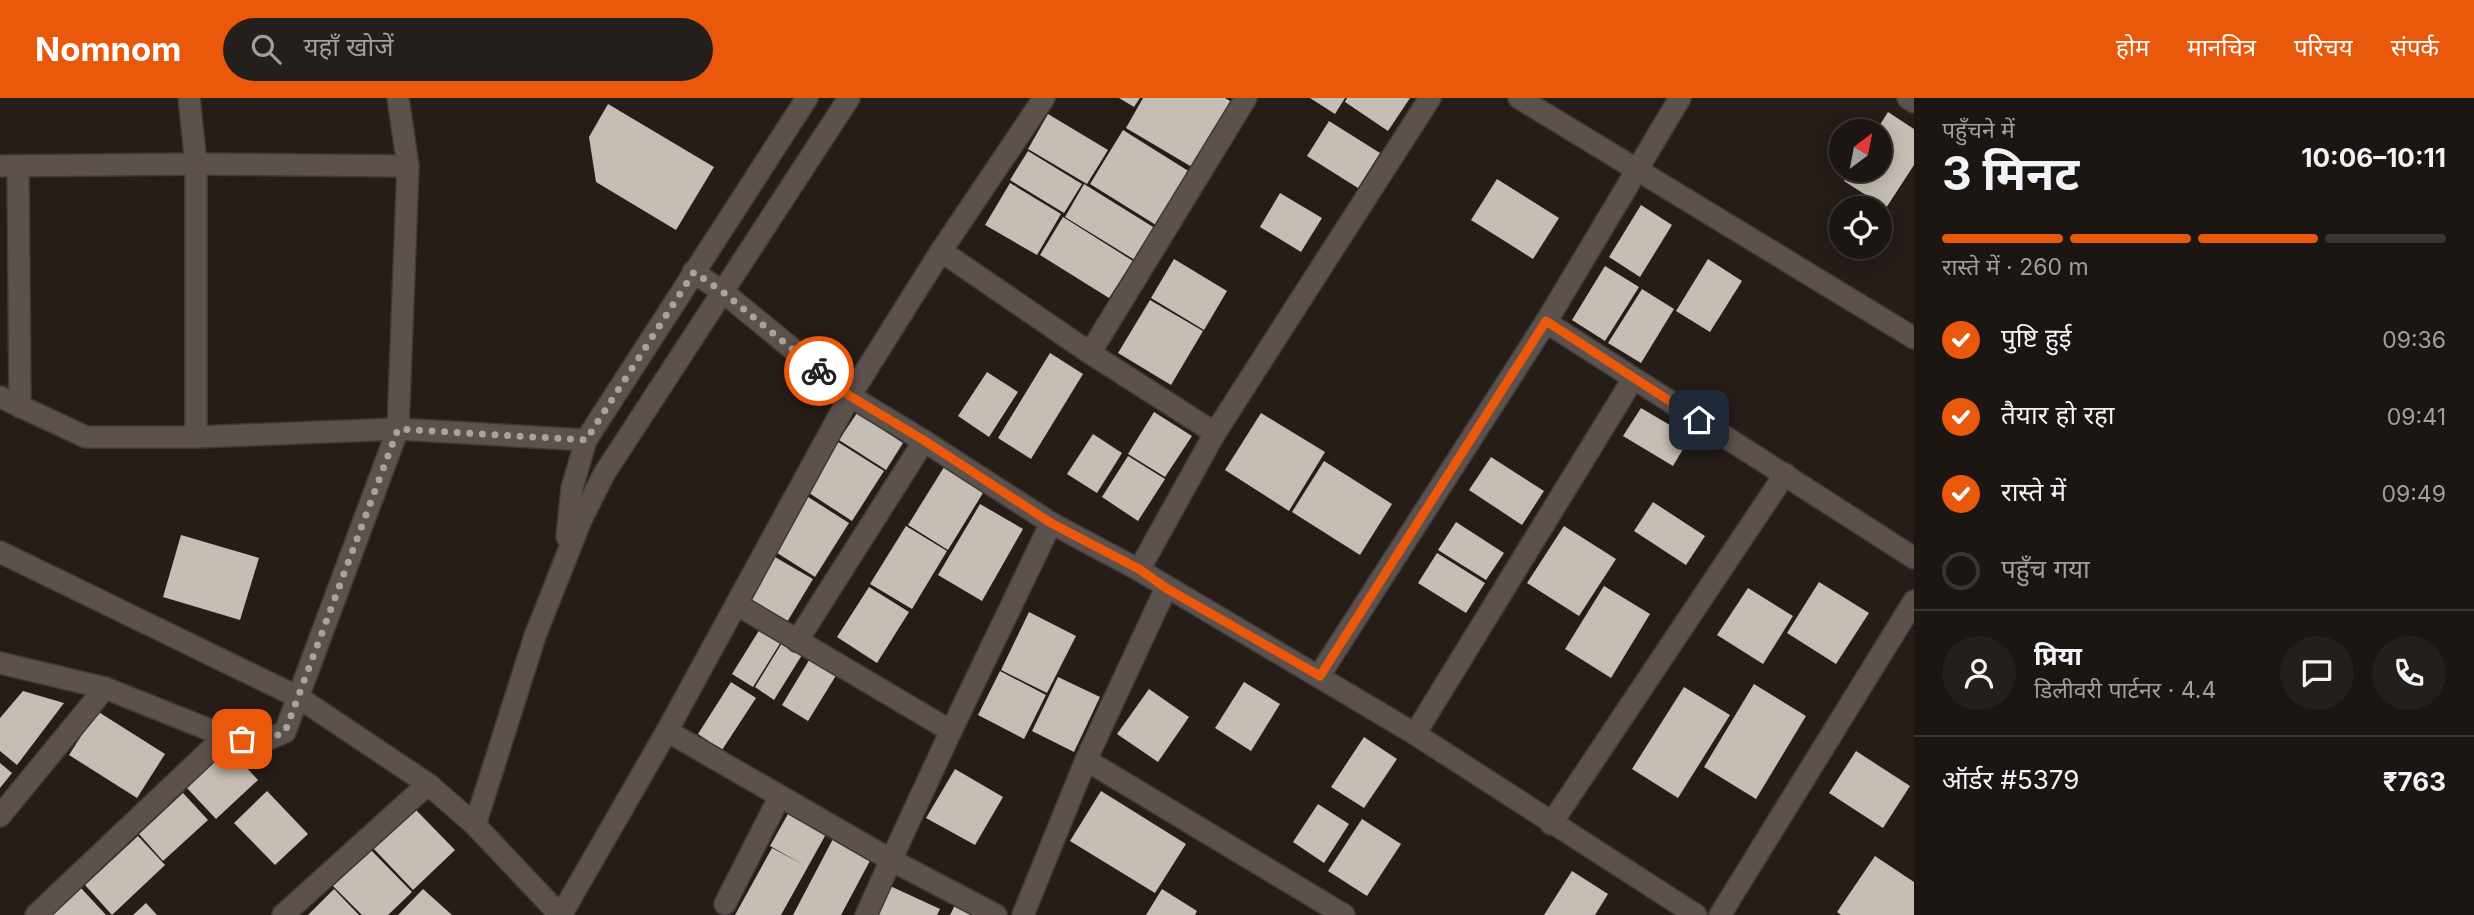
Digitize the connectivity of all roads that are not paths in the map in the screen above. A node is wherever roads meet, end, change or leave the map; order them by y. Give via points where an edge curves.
1 (189, 98) edge
2 (398, 98) edge
3 (807, 98) edge
4 (849, 98) edge
5 (1044, 98) edge
6 (1246, 98) edge
7 (1430, 98) edge
8 (1519, 98) edge
9 (1680, 98) edge
10 (1908, 98) edge
11 (1914, 102) edge
12 (195, 164) junction
13 (9, 166) edge
14 (408, 166) junction
15 (1637, 171) junction
16 (941, 251) junction
17 (694, 272) junction
18 (723, 292) junction
19 (1546, 321) junction
20 (1914, 338) edge
21 (1090, 353) junction
22 (1633, 379) junction
23 (616, 393) junction
24 (850, 396) junction
25 (0, 397) edge
26 (20, 407) junction
27 (644, 413) junction
28 (398, 429) junction
29 (1215, 433) junction
30 (196, 437) junction
31 (586, 440) junction
32 (925, 441) junction
33 (1786, 474) junction
34 (1051, 523) junction
35 (0, 552) edge
36 (565, 556) junction
37 (1914, 558) edge
38 (1139, 569) junction
39 (1166, 588) junction
40 (1914, 601) edge
41 (736, 604) junction
42 (797, 641) junction
43 (0, 663) edge
44 (1320, 676) junction
45 (105, 688) junction
46 (298, 698) junction
47 (951, 730) junction
48 (667, 731) junction
49 (1415, 734) junction
50 (225, 736) junction
51 (1087, 760) junction
52 (428, 784) junction
53 (780, 796) junction
54 (0, 816) edge
55 (1551, 824) junction
56 (475, 825) junction
57 (891, 860) junction
58 (725, 904) dead end
59 (1030, 912) edge
60 (36, 915) edge
61 (283, 915) edge
62 (560, 915) edge
63 (866, 915) edge
64 (996, 915) edge
65 (1344, 915) edge
66 (1696, 915) edge
67 (1720, 915) edge

1 - 12 street
2 - 14 street
3 - 17 street
4 - 18 street
5 - 16 street
6 - 21 street
7 - 29 street
8 - 15 street
9 - 15 street
10 - 11 street
12 - 13 street
12 - 14 street
12 - 30 street
13 - 26 street
14 - 28 street
15 - 19 street
15 - 20 street
16 - 21 street
16 - 24 street
17 - 18 street
17 - 23 street
18 - 24 street
18 - 27 street
19 - 22 street
19 - 44 street
21 - 29 street
22 - 33 street
22 - 49 street
23 - 27 street
23 - 31 street
24 - 32 street
24 - 41 street
25 - 26 street
26 - 30 street via 86,437
27 - 36 street via 604,474
28 - 30 street
28 - 31 street
28 - 46 street
29 - 38 street
31 - 36 street via 572,488
32 - 34 street
32 - 42 street
33 - 37 street
33 - 55 street
34 - 38 street
34 - 47 street
35 - 46 street
36 - 56 street
38 - 39 street
39 - 44 street
39 - 51 street
40 - 67 street
41 - 42 street
41 - 48 street
42 - 47 street
43 - 45 street
44 - 49 street
45 - 50 street
45 - 54 street
46 - 50 street via 285,732 259,743
46 - 52 street
47 - 57 street
48 - 53 street
48 - 62 street
49 - 55 street
50 - 60 street
51 - 59 street
51 - 65 street
52 - 56 street
52 - 61 street
53 - 57 street
53 - 58 street
55 - 66 street
56 - 62 street
57 - 63 street
57 - 64 street

